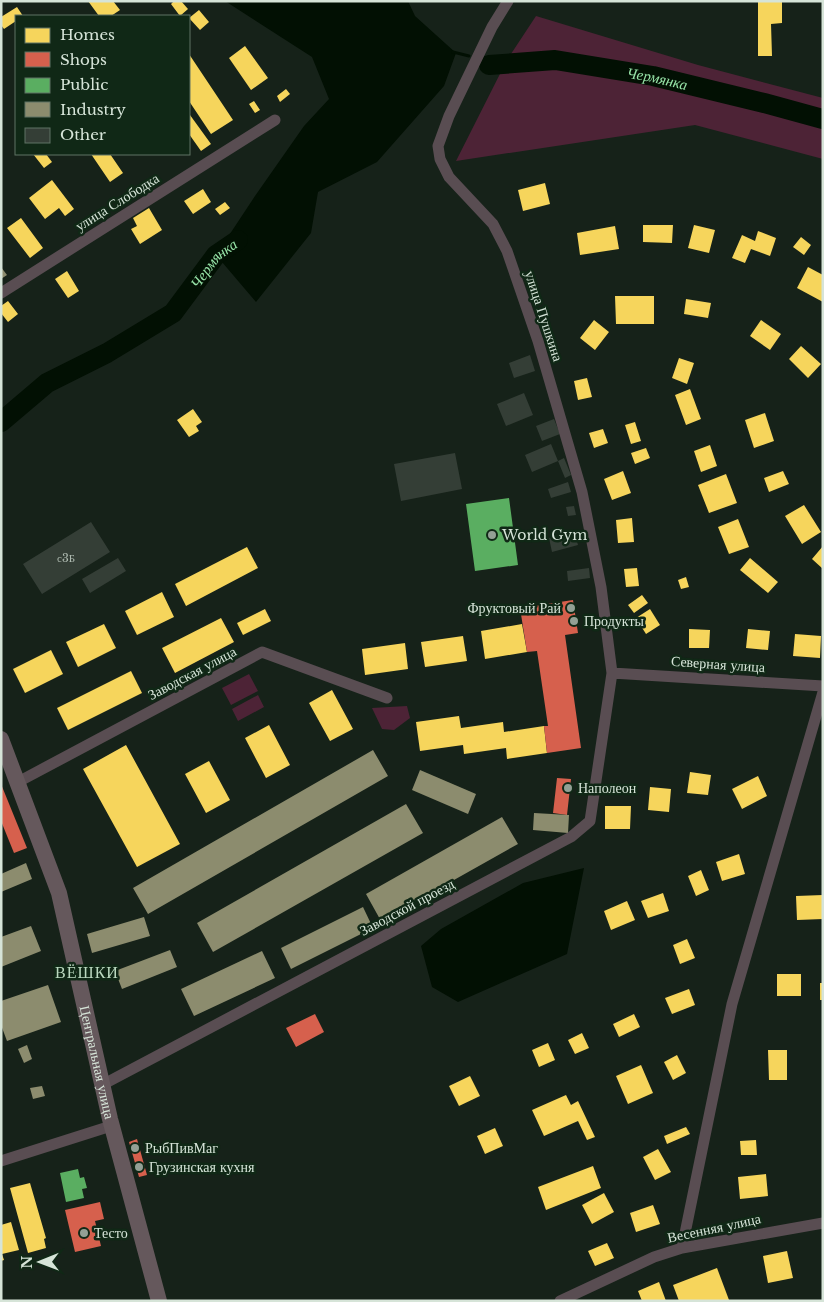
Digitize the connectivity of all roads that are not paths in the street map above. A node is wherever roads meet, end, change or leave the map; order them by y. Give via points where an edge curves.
1 (508, 1) edge
2 (275, 120) dead end
3 (1, 293) edge
4 (612, 673) junction
5 (823, 686) edge
6 (823, 692) edge
7 (387, 698) dead end
8 (1, 739) edge
9 (18, 782) junction
10 (102, 1085) junction
11 (111, 1126) junction
12 (1, 1161) edge
13 (823, 1222) edge
14 (682, 1248) junction
15 (159, 1301) edge
16 (560, 1301) edge

1 - 4 street, улица Пушкина via 449,116 438,146 440,159 449,177 493,224 507,251 538,341 582,492 601,587
2 - 3 street, улица Слободка
4 - 5 street, Северная улица
4 - 10 street, Заводской проезд via 590,821 571,838
6 - 14 street via 732,1004
7 - 9 street, Заводская улица via 262,652
8 - 9 street, Центральная улица
9 - 10 street, Центральная улица via 59,893
10 - 11 street, Центральная улица
11 - 12 street
11 - 15 street, Центральная улица
13 - 14 street, Весенняя улица
14 - 16 street, Весенняя улица via 654,1257

